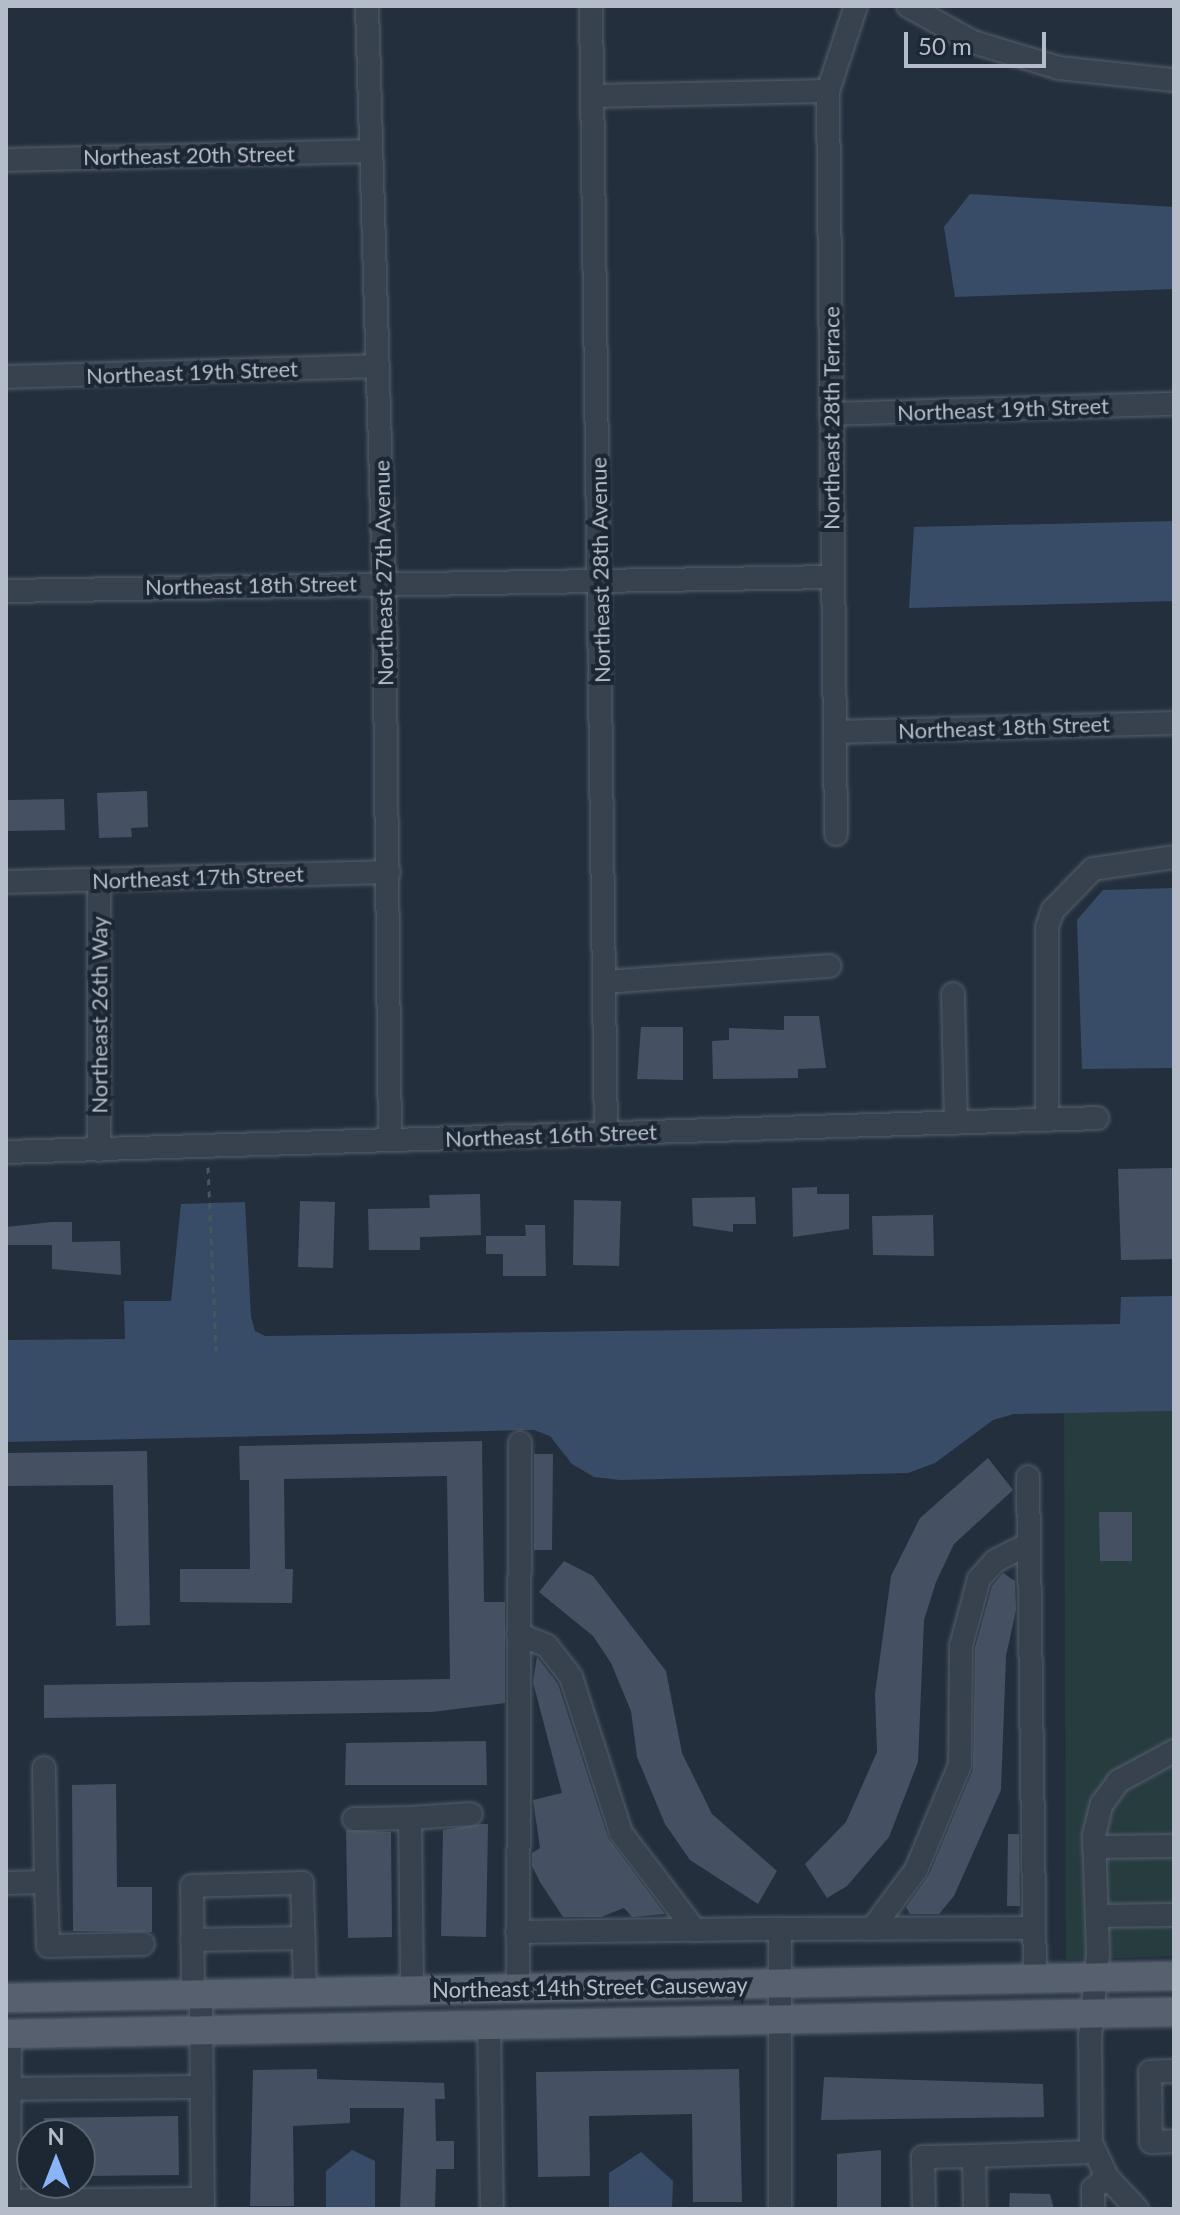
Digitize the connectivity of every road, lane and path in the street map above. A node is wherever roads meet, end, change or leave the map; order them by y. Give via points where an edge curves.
1 (367, 6) edge
2 (591, 6) edge
3 (856, 6) edge
4 (908, 6) edge
5 (1174, 80) edge
6 (828, 91) junction
7 (592, 96) junction
8 (371, 151) junction
9 (6, 160) edge
10 (378, 366) junction
11 (6, 377) edge
12 (1174, 404) edge
13 (831, 414) junction
14 (601, 577) junction
15 (832, 577) junction
16 (384, 581) junction
17 (6, 591) edge
18 (1174, 723) edge
19 (835, 732) junction
20 (836, 834) dead end
21 (1174, 857) edge
22 (389, 872) junction
23 (99, 880) junction
24 (6, 882) edge
25 (829, 966) dead end
26 (605, 982) junction
27 (953, 994) dead end
28 (1097, 1118) dead end
29 (1047, 1120) junction
30 (956, 1123) junction
31 (606, 1134) junction
32 (390, 1140) junction
33 (207, 1146) junction
34 (99, 1150) junction
35 (6, 1152) edge
36 (216, 1351) dead end
37 (520, 1443) dead end
38 (1028, 1477) dead end
39 (1028, 1544) junction
40 (518, 1634) junction
41 (1173, 1752) edge
42 (44, 1768) dead end
43 (471, 1814) dead end
44 (410, 1818) junction
45 (354, 1819) dead end
46 (1174, 1846) edge
47 (1094, 1847) junction
48 (46, 1882) junction
49 (6, 1883) edge
50 (1174, 1915) edge
51 (1097, 1916) junction
52 (1033, 1928) junction
53 (780, 1929) junction
54 (872, 1929) junction
55 (695, 1930) junction
56 (517, 1932) junction
57 (304, 1938) junction
58 (192, 1940) junction
59 (143, 1944) dead end
60 (1174, 1976) edge
61 (1096, 1978) junction
62 (1035, 1979) junction
63 (778, 1983) junction
64 (518, 1989) junction
65 (446, 1990) junction
66 (305, 1992) junction
67 (412, 1992) junction
68 (197, 1994) junction
69 (6, 1998) edge
70 (1174, 2012) edge
71 (1092, 2014) junction
72 (776, 2020) junction
73 (489, 2025) junction
74 (201, 2030) junction
75 (8, 2034) edge
76 (1174, 2071) edge
77 (202, 2087) junction
78 (8, 2089) edge
79 (8, 2140) edge
80 (1174, 2141) edge
81 (1093, 2152) junction
82 (974, 2156) junction
83 (1107, 2177) junction
84 (203, 2204) edge
85 (9, 2205) edge
86 (492, 2209) edge
87 (780, 2209) edge
88 (924, 2209) edge
89 (975, 2209) edge
90 (1093, 2209) edge
91 (1137, 2209) edge

1 - 8 street, Northeast 27th Avenue
2 - 7 street, Northeast 28th Avenue
3 - 6 street, Northeast 28th Terrace
4 - 5 street via 973,42 1059,68
6 - 7 street
6 - 13 street, Northeast 28th Terrace
7 - 14 street, Northeast 28th Avenue
8 - 9 street, Northeast 20th Street
8 - 10 street, Northeast 27th Avenue
10 - 11 street, Northeast 19th Street
10 - 16 street, Northeast 27th Avenue
12 - 13 street, Northeast 19th Street
13 - 15 street, Northeast 28th Terrace
14 - 15 street, Northeast 18th Street
14 - 16 street, Northeast 18th Street
14 - 26 street, Northeast 28th Avenue
15 - 19 street, Northeast 28th Terrace
16 - 17 street, Northeast 18th Street
16 - 22 street, Northeast 27th Avenue
18 - 19 street, Northeast 18th Street
19 - 20 street, Northeast 28th Terrace
21 - 29 street via 1093,869 1053,910 1047,927
22 - 23 street, Northeast 17th Street
22 - 32 street, Northeast 27th Avenue
23 - 24 street, Northeast 17th Street
23 - 34 street, Northeast 26th Way
25 - 26 street
26 - 31 street, Northeast 28th Avenue
27 - 30 street
28 - 29 street, Northeast 16th Street
29 - 30 street, Northeast 16th Street
30 - 31 street, Northeast 16th Street
31 - 32 street, Northeast 16th Street
32 - 33 street, Northeast 16th Street
33 - 34 street, Northeast 16th Street
33 - 36 path
34 - 35 street, Northeast 16th Street
37 - 40 street
38 - 39 street
39 - 52 street
39 - 54 street via 995,1561 979,1579 961,1646 960,1765 916,1870
40 - 55 street via 547,1646 571,1677 621,1833
40 - 56 street
41 - 47 street via 1119,1781 1102,1804
42 - 48 street
43 - 44 street
44 - 45 street
44 - 67 street
46 - 47 street
47 - 51 street
48 - 49 street
48 - 59 street via 48,1946
50 - 51 street
51 - 61 street
52 - 54 street
52 - 62 street
53 - 54 street
53 - 55 street
53 - 63 street
55 - 56 street
56 - 64 street
57 - 58 street
57 - 58 street via 302,1883 192,1886
57 - 66 street
58 - 68 street
60 - 61 main road, Northeast 14th Street Causeway
61 - 62 main road, Northeast 14th Street Causeway
61 - 71 street
62 - 63 main road, Northeast 14th Street Causeway
63 - 64 main road, Northeast 14th Street Causeway
63 - 72 street
64 - 65 main road, Northeast 14th Street Causeway
65 - 67 main road, Northeast 14th Street Causeway
65 - 73 main road via 472,2004
66 - 67 main road, Northeast 14th Street Causeway
66 - 68 main road, Northeast 14th Street Causeway
68 - 69 main road, Northeast 14th Street Causeway
68 - 74 street
70 - 71 main road, Northeast 14th Street Causeway
71 - 72 main road, Northeast 14th Street Causeway
71 - 81 street
72 - 73 main road, Northeast 14th Street Causeway
72 - 87 street
73 - 74 main road, Northeast 14th Street Causeway
73 - 86 street
74 - 75 main road, Northeast 14th Street Causeway
74 - 77 street
75 - 78 street
76 - 80 street via 1150,2072 1151,2142
77 - 78 street
77 - 84 street
78 - 79 street
79 - 85 street
81 - 82 street
81 - 83 street
82 - 88 street via 923,2157
82 - 89 street
83 - 90 street via 1093,2189
83 - 91 street
84 - 85 street

